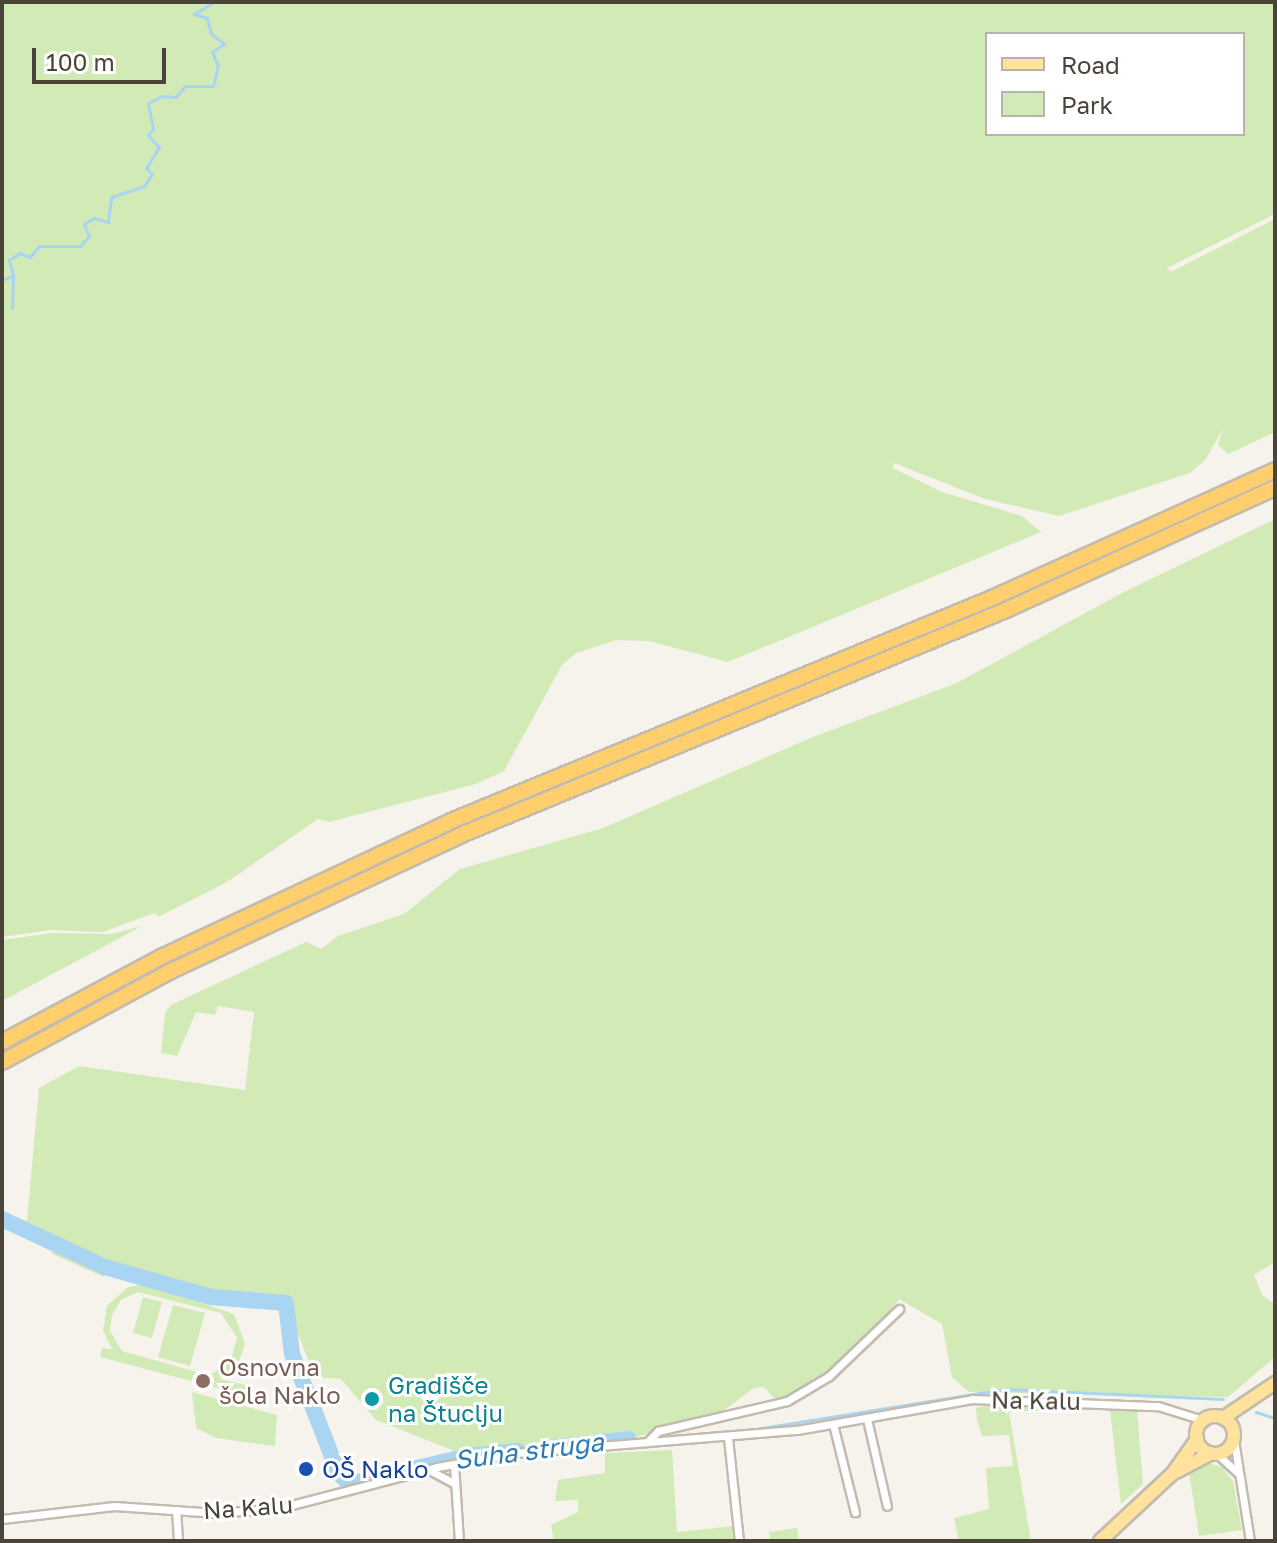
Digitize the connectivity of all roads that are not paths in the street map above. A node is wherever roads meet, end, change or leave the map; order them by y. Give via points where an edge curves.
1 (1275, 470) edge
2 (1275, 488) edge
3 (2, 1042) edge
4 (2, 1062) edge
5 (899, 1309) dead end
6 (1275, 1383) edge
7 (1257, 1397) junction
8 (1223, 1418) junction
9 (867, 1419) junction
10 (1203, 1420) junction
11 (833, 1424) junction
12 (1234, 1434) junction
13 (728, 1438) junction
14 (1197, 1439) junction
15 (647, 1442) junction
16 (1214, 1454) junction
17 (454, 1464) junction
18 (421, 1471) junction
19 (1173, 1473) junction
20 (1240, 1475) junction
21 (454, 1483) junction
22 (887, 1506) dead end
23 (176, 1510) junction
24 (855, 1512) dead end
25 (2, 1519) edge
26 (178, 1541) edge
27 (459, 1541) edge
28 (739, 1541) edge
29 (1100, 1541) edge
30 (1250, 1541) edge

1 - 3 highway via 992,598 451,821 161,957
2 - 4 highway via 993,616 461,835 171,971
5 - 15 street via 829,1376 787,1401 658,1431
6 - 7 main road
7 - 8 main road
7 - 12 main road
8 - 10 main road
8 - 12 main road
9 - 10 street, Na Kalu via 972,1399 1007,1399 1158,1406
9 - 11 street, Na Kalu
9 - 22 street
10 - 14 main road
11 - 13 street, Na Kalu
11 - 24 street
12 - 16 main road
12 - 20 street
13 - 15 street, Na Kalu
13 - 28 street
14 - 16 main road
14 - 19 main road
15 - 17 street, Na Kalu
16 - 19 main road
16 - 20 street
17 - 18 street, Na Kalu
17 - 21 street
18 - 21 street via 444,1474
18 - 23 street, Na Kalu via 280,1508
19 - 29 main road
20 - 30 street
21 - 27 street
23 - 25 street, Na Kalu via 70,1508
23 - 26 street

